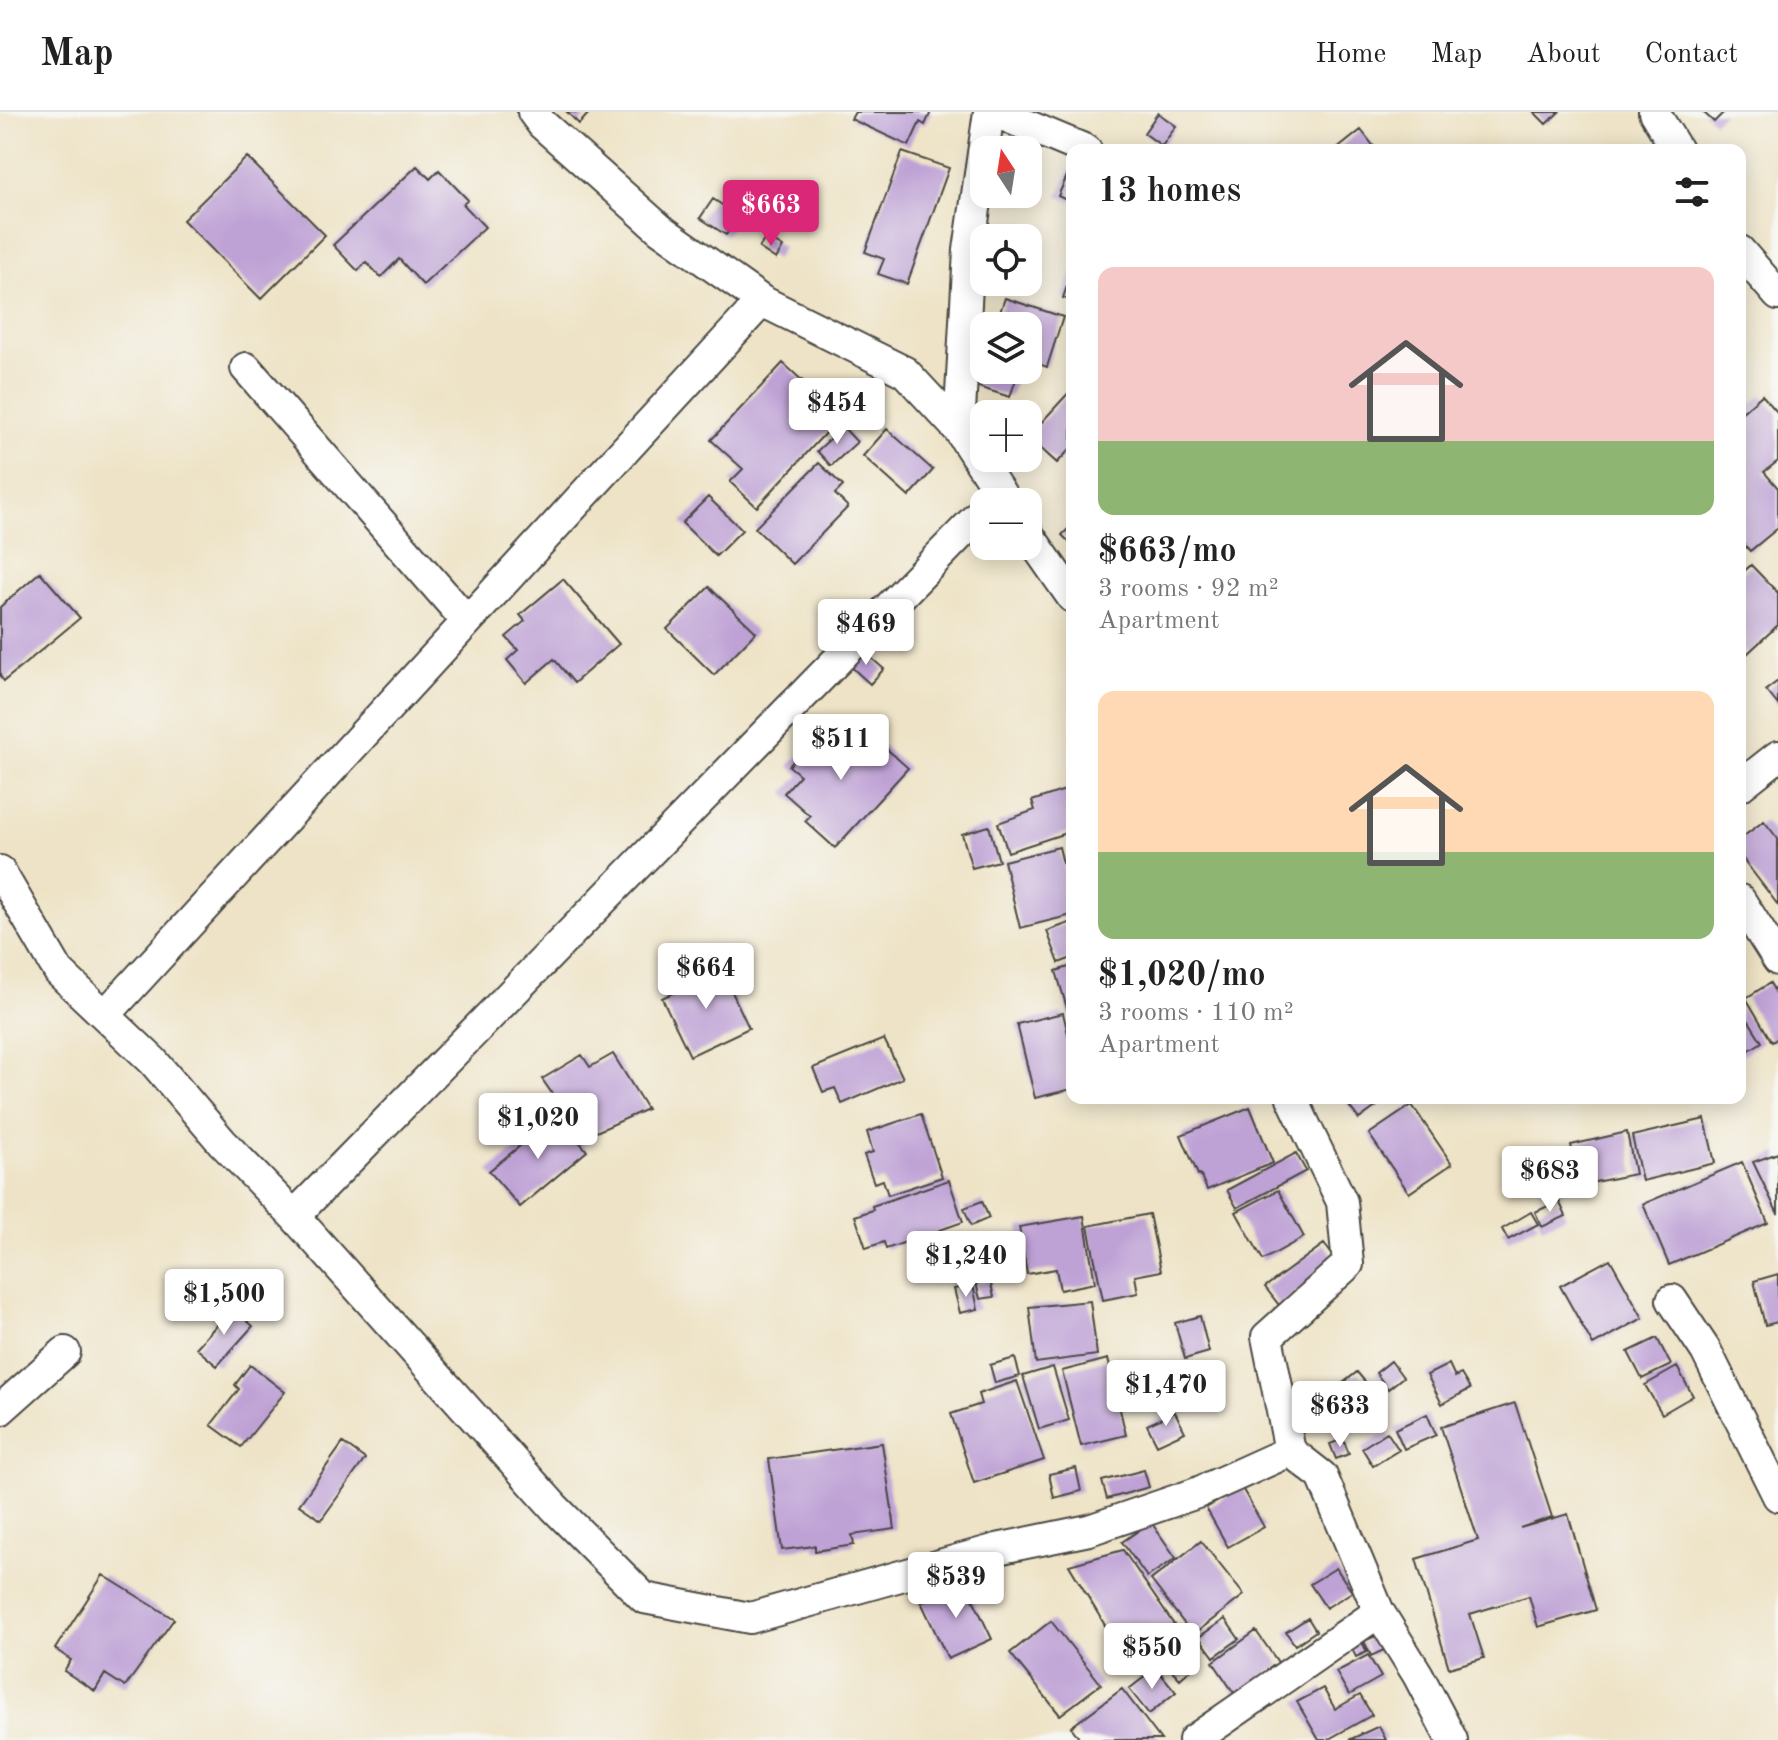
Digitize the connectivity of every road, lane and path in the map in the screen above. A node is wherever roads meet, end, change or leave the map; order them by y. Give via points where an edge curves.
1 (533, 112) edge
2 (992, 112) edge
3 (1654, 112) edge
4 (1071, 144) edge
5 (1673, 144) edge
6 (1746, 258) edge
7 (1778, 295) edge
8 (762, 301) junction
9 (246, 368) dead end
10 (959, 430) junction
11 (988, 488) edge
12 (970, 527) edge
13 (1042, 554) edge
14 (1066, 588) edge
15 (466, 620) junction
16 (1778, 756) edge
17 (1746, 781) edge
18 (0, 871) edge
19 (1746, 909) edge
20 (1778, 960) edge
21 (106, 1014) junction
22 (1295, 1104) edge
23 (294, 1216) junction
24 (1672, 1300) dead end
25 (65, 1352) dead end
26 (0, 1410) edge
27 (1290, 1451) junction
28 (1778, 1496) edge
29 (1379, 1612) junction
30 (1194, 1740) edge
31 (1452, 1740) edge

1 - 8 street via 660,229
2 - 4 street
2 - 10 street via 969,250
3 - 5 street
6 - 7 street
8 - 10 street via 905,372
8 - 15 street
9 - 15 street
10 - 11 street
12 - 23 street
13 - 14 street
15 - 21 street
16 - 17 street
18 - 21 street via 59,972
19 - 20 street
21 - 23 street
22 - 27 street via 1342,1202 1348,1264 1267,1337
23 - 27 street via 554,1507 644,1598 750,1618 997,1549 1089,1530 1197,1493
24 - 28 street via 1706,1351
25 - 26 street
27 - 29 street via 1322,1476
29 - 30 street
29 - 31 street

